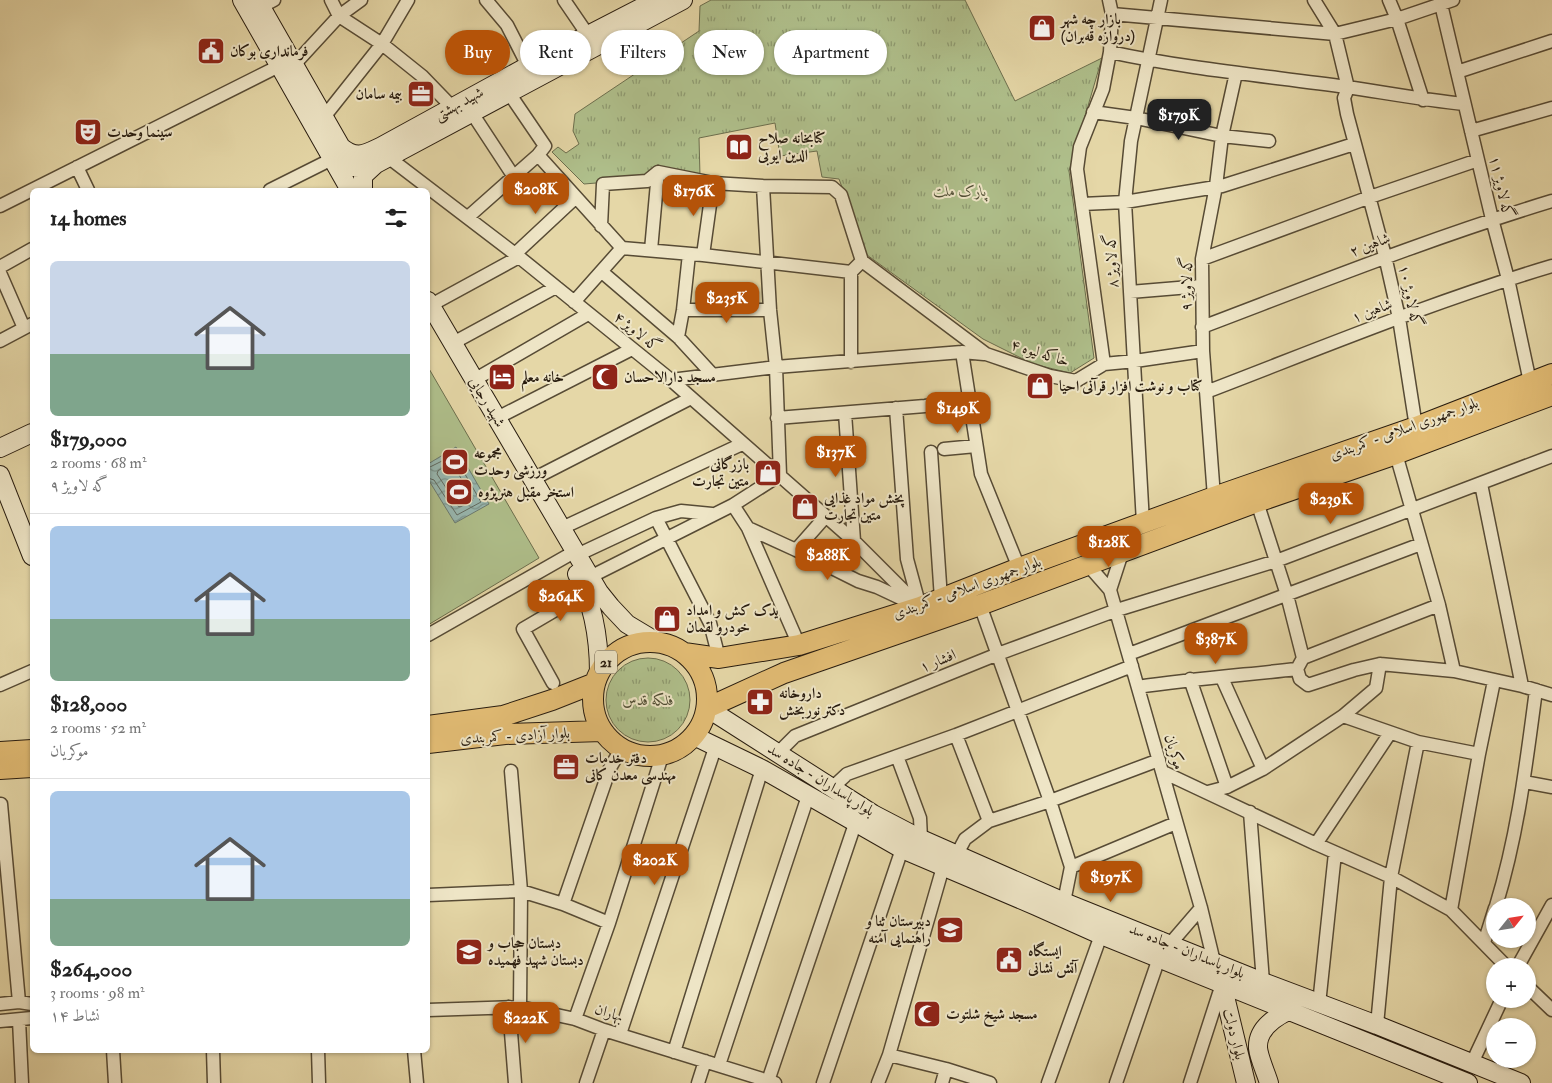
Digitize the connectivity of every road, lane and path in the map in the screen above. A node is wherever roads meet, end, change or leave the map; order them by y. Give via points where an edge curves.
1 (242, 0) edge
2 (331, 0) edge
3 (361, 0) edge
4 (408, 0) edge
5 (486, 0) edge
6 (564, 0) edge
7 (683, 0) edge
8 (1109, 0) edge
9 (1161, 0) edge
10 (1314, 0) edge
11 (1389, 0) edge
12 (652, 1) edge
13 (1445, 1) edge
14 (264, 2) edge
15 (1112, 14) junction
16 (339, 16) junction
17 (1159, 17) junction
18 (1397, 19) junction
19 (1335, 34) junction
20 (592, 41) junction
21 (1552, 41) edge
22 (382, 44) junction
23 (520, 51) edge
24 (1110, 52) junction
25 (1148, 60) junction
26 (286, 66) junction
27 (520, 70) edge
28 (1457, 72) junction
29 (1236, 73) junction
30 (1348, 88) junction
31 (509, 93) junction
32 (1423, 100) junction
33 (1464, 104) junction
34 (452, 107) junction
35 (1552, 108) edge
36 (1093, 112) junction
37 (472, 113) junction
38 (324, 117) junction
39 (1136, 118) junction
40 (1471, 131) junction
41 (1222, 136) junction
42 (1269, 141) dead end
43 (1354, 144) junction
44 (542, 150) junction
45 (334, 153) junction
46 (382, 160) junction
47 (1478, 160) junction
48 (77, 167) junction
49 (658, 172) junction
50 (514, 177) junction
51 (713, 183) junction
52 (763, 186) junction
53 (1216, 186) junction
54 (36, 188) edge
55 (87, 188) edge
56 (277, 188) edge
57 (349, 188) edge
58 (363, 188) edge
59 (424, 188) edge
60 (30, 191) edge
61 (430, 192) edge
62 (576, 197) junction
63 (1370, 197) junction
64 (1552, 201) edge
65 (1125, 202) junction
66 (1082, 204) junction
67 (0, 206) edge
68 (468, 217) junction
69 (1492, 219) junction
70 (601, 226) junction
71 (622, 248) junction
72 (30, 250) edge
73 (651, 250) junction
74 (689, 254) junction
75 (517, 255) junction
76 (703, 255) junction
77 (1385, 256) junction
78 (1202, 259) junction
79 (767, 262) junction
80 (862, 262) junction
81 (1552, 266) edge
82 (0, 267) edge
83 (602, 272) junction
84 (851, 272) junction
85 (0, 273) edge
86 (1508, 279) junction
87 (1202, 286) junction
88 (556, 287) junction
89 (1130, 292) junction
90 (574, 302) junction
91 (430, 308) edge
92 (684, 310) junction
93 (770, 310) junction
94 (430, 312) edge
95 (430, 312) edge
96 (588, 314) junction
97 (1399, 318) junction
98 (28, 326) edge
99 (1202, 328) junction
100 (678, 337) junction
101 (0, 341) edge
102 (453, 343) junction
103 (632, 349) junction
104 (1203, 351) junction
105 (962, 352) junction
106 (986, 354) junction
107 (1135, 361) junction
108 (851, 362) junction
109 (1104, 364) junction
110 (776, 367) junction
111 (712, 374) junction
112 (1552, 374) edge
113 (474, 380) junction
114 (671, 380) junction
115 (1530, 382) junction
116 (1206, 392) junction
117 (1552, 395) edge
118 (691, 398) junction
119 (969, 400) junction
120 (896, 408) junction
121 (845, 413) junction
122 (497, 418) junction
123 (777, 418) junction
124 (1416, 426) junction
125 (30, 434) edge
126 (742, 444) junction
127 (976, 446) junction
128 (0, 448) edge
129 (1396, 454) junction
130 (1551, 459) edge
131 (780, 475) junction
132 (0, 476) edge
133 (533, 479) junction
134 (1481, 484) junction
135 (1214, 497) junction
136 (1257, 502) junction
137 (733, 505) junction
138 (1412, 508) junction
139 (712, 514) junction
140 (826, 516) junction
141 (656, 518) junction
142 (1143, 523) junction
143 (562, 528) junction
144 (748, 528) junction
145 (666, 538) junction
146 (854, 541) junction
147 (1421, 544) junction
148 (30, 548) edge
149 (796, 550) junction
150 (1122, 553) junction
151 (572, 556) junction
152 (1276, 562) junction
153 (1088, 565) junction
154 (1019, 568) junction
155 (588, 584) junction
156 (1110, 590) junction
157 (1287, 595) junction
158 (941, 600) junction
159 (980, 605) junction
160 (1439, 605) junction
161 (920, 607) junction
162 (1117, 610) junction
163 (430, 633) edge
164 (656, 642) junction
165 (799, 645) junction
166 (684, 653) junction
167 (998, 654) junction
168 (719, 658) junction
169 (1131, 660) junction
170 (1300, 664) junction
171 (1380, 664) junction
172 (1454, 671) junction
173 (30, 672) edge
174 (597, 678) junction
175 (1222, 678) junction
176 (1190, 680) junction
177 (1494, 681) junction
178 (553, 683) dead end
179 (0, 685) edge
180 (1522, 686) junction
181 (1138, 687) junction
182 (1536, 690) junction
183 (1552, 696) edge
184 (707, 708) junction
185 (1017, 710) junction
186 (1343, 716) junction
187 (504, 725) junction
188 (430, 726) edge
189 (602, 731) junction
190 (1390, 733) junction
191 (956, 735) junction
192 (694, 736) junction
193 (1418, 742) junction
194 (430, 743) edge
195 (715, 748) junction
196 (622, 749) junction
197 (30, 750) edge
198 (0, 752) edge
199 (778, 753) junction
200 (1479, 754) junction
201 (662, 756) junction
202 (897, 756) junction
203 (1161, 766) junction
204 (30, 767) edge
205 (0, 769) edge
206 (762, 769) junction
207 (1263, 769) junction
208 (511, 771) dead end
209 (1524, 782) junction
210 (1227, 787) junction
211 (1552, 787) edge
212 (832, 788) junction
213 (1208, 792) junction
214 (808, 796) junction
215 (1050, 801) junction
216 (1, 804) dead end
217 (1250, 812) junction
218 (988, 821) junction
219 (855, 824) junction
220 (1176, 824) junction
221 (921, 839) junction
222 (1316, 844) junction
223 (902, 850) junction
224 (1335, 852) junction
225 (957, 854) junction
226 (1070, 866) junction
227 (943, 867) junction
228 (1391, 877) junction
229 (521, 891) junction
230 (430, 895) edge
231 (1040, 898) junction
232 (1498, 898) edge
233 (1064, 902) junction
234 (563, 904) junction
235 (1552, 905) edge
236 (1201, 908) junction
237 (1451, 910) junction
238 (609, 923) junction
239 (1101, 935) junction
240 (1486, 936) edge
241 (1484, 943) junction
242 (1170, 944) junction
243 (1160, 958) junction
244 (1498, 958) edge
245 (1522, 958) edge
246 (1214, 962) junction
247 (1263, 982) junction
248 (1222, 984) junction
249 (1536, 995) edge
250 (26, 1003) edge
251 (0, 1004) edge
252 (1319, 1004) junction
253 (514, 1007) junction
254 (1498, 1008) edge
255 (430, 1010) edge
256 (1290, 1010) junction
257 (1552, 1010) edge
258 (30, 1018) edge
259 (575, 1019) junction
260 (18, 1020) junction
261 (0, 1021) edge
262 (1377, 1025) junction
263 (604, 1030) junction
264 (620, 1034) junction
265 (674, 1052) junction
266 (113, 1053) edge
267 (213, 1053) edge
268 (318, 1053) edge
269 (414, 1053) edge
270 (889, 1055) junction
271 (705, 1061) junction
272 (1472, 1063) junction
273 (719, 1065) junction
274 (946, 1069) junction
275 (771, 1082) edge
276 (22, 1083) edge
277 (115, 1083) edge
278 (214, 1083) edge
279 (318, 1083) edge
280 (417, 1083) edge
281 (515, 1083) edge
282 (586, 1083) edge
283 (698, 1083) edge
284 (822, 1083) edge
285 (878, 1083) edge
286 (942, 1083) edge
287 (990, 1083) edge
288 (1048, 1083) edge
289 (1116, 1083) edge
290 (1190, 1083) edge
291 (1246, 1083) edge
292 (1270, 1083) edge
293 (1468, 1083) edge
294 (1521, 1083) edge

1 - 26 main road
2 - 16 street
3 - 16 street
4 - 22 street
5 - 23 street via 507,26
6 - 20 street
7 - 20 main road, شهید بهشتی
8 - 15 street
9 - 17 street, گه لاویژ ۸
10 - 19 street, گه لاویژ ۱۰
11 - 18 street
12 - 20 main road, شهید بهشتی
13 - 18 street
13 - 28 street, گه لاویژ ۱۱
14 - 26 main road
15 - 17 street
15 - 24 street
16 - 22 street
16 - 26 street
17 - 19 street
17 - 25 street, گه لاویژ ۸
18 - 19 street
18 - 32 street
19 - 30 street, گه لاویژ ۱۰
20 - 31 main road, شهید بهشتی
21 - 28 street
22 - 34 street via 422,76
22 - 38 street
24 - 25 street
24 - 36 street via 1103,89
25 - 29 street
25 - 39 street, گه لاویژ ۸
26 - 38 main road
26 - 45 main road
26 - 48 street
27 - 34 main road, شهید بهشتی
28 - 33 street, گه لاویژ ۱۱
29 - 30 street
29 - 41 street, گه لاویژ ۹
30 - 32 street
30 - 43 street, گه لاویژ ۱۰ via 1344,98
31 - 37 main road, شهید بهشتی
31 - 44 street
32 - 33 street
33 - 40 street, گه لاویژ ۱۱
34 - 45 main road, شهید بهشتی via 360,156
35 - 40 street
36 - 39 street
36 - 66 street via 1080,147 1077,169
37 - 46 main road, شهید بهشتی
37 - 50 street
38 - 45 main road
39 - 41 street
39 - 65 street, گه لاویژ ۸
40 - 47 street, گه لاویژ ۱۱
41 - 42 street
41 - 53 street, گه لاویژ ۹
43 - 53 street
43 - 63 street, گه لاویژ ۱۰
44 - 50 street
44 - 62 street
45 - 46 main road via 341,163 355,168 366,168
45 - 56 street
45 - 57 main road
46 - 58 main road via 363,176
46 - 59 street, گه لاویژ ۴
47 - 63 street
47 - 69 street, گه لاویژ ۱۱
48 - 54 street
48 - 55 street
49 - 51 street
49 - 70 street via 647,181 603,184
49 - 73 street
50 - 68 street
51 - 52 street
51 - 76 street
52 - 79 street
52 - 80 street via 832,187 841,194
53 - 65 street
53 - 78 street, گه لاویژ ۹
60 - 67 street
61 - 68 street, گه لاویژ ۴
62 - 70 street
62 - 75 street
63 - 77 street, گه لاویژ ۱۰
63 - 78 street
64 - 69 street, شاهین ۲
65 - 66 street
65 - 89 street, گه لاویژ ۸
66 - 109 street
68 - 75 street, گه لاویژ ۴
69 - 77 street, شاهین ۲
69 - 86 street, گه لاویژ ۱۱
70 - 71 street
71 - 73 street
71 - 83 street
72 - 82 street
73 - 74 street
74 - 76 street
74 - 92 street
75 - 88 street, گه لاویژ ۴
75 - 91 street
76 - 79 street
77 - 97 street, گه لاویژ ۱۰
77 - 99 street, شاهین ۲
78 - 87 street, گه لاویژ ۹
79 - 84 street
79 - 93 street
80 - 84 street
80 - 106 street, خاکه لیوه ۴
81 - 86 street, شاهین ۱
83 - 90 street
83 - 100 street
84 - 108 street
85 - 98 street
86 - 97 street, شاهین ۱
86 - 115 street, گه لاویژ ۱۱
87 - 89 street
87 - 99 street, گه لاویژ ۹
88 - 90 street, گه لاویژ ۴
88 - 102 street
89 - 107 street, گه لاویژ ۸
90 - 96 street, گه لاویژ ۴
92 - 93 street
92 - 100 street
93 - 110 street
94 - 102 main road, شهید رجایی
95 - 151 main road, شهید رجایی
96 - 103 street, گه لاویژ ۴
96 - 113 street
97 - 116 street, شاهین ۱
97 - 124 street, گه لاویژ ۱۰
98 - 101 street
99 - 104 street, گه لاویژ ۹
100 - 111 street
102 - 113 main road, شهید رجایی
103 - 114 street, گه لاویژ ۴
103 - 122 street
104 - 107 street
104 - 116 street, گه لاویژ ۹
105 - 106 street
105 - 108 street
105 - 119 street
106 - 109 street, خاکه لیوه ۴ via 1050,376 1076,381
107 - 109 street
107 - 142 street, گه لاویژ ۸
108 - 110 street
110 - 111 street
110 - 123 street
111 - 114 street
112 - 115 main road, بلوار جمهوری اسلامی - کمربندی / 21
113 - 122 main road, شهید رجایی
114 - 118 street, گه لاویژ ۴
115 - 124 main road, بلوار جمهوری اسلامی - کمربندی / 21
116 - 135 street, گه لاویژ ۹
117 - 129 main road, بلوار جمهوری اسلامی - کمربندی
118 - 126 street, گه لاویژ ۴
118 - 133 street
119 - 120 street
119 - 127 street
120 - 121 street
120 - 161 street via 908,559
121 - 123 street
121 - 146 street
122 - 133 main road, شهید رجایی
123 - 131 street
124 - 135 main road, بلوار جمهوری اسلامی - کمربندی / 21
125 - 128 main road
126 - 131 street, گه لاویژ ۴
126 - 143 street
127 - 154 street via 981,474
127 - 158 street via 937,450
129 - 136 main road, بلوار جمهوری اسلامی - کمربندی
129 - 138 street
130 - 134 street, افشار ۱
131 - 137 street
131 - 140 street, گه لاویژ ۴
132 - 148 main road
133 - 143 main road, شهید رجایی
134 - 138 street, افشار ۱
134 - 180 street
135 - 142 main road, بلوار جمهوری اسلامی - کمربندی / 21
136 - 150 main road, بلوار جمهوری اسلامی - کمربندی
136 - 152 street
137 - 139 street
137 - 144 street
138 - 147 street
138 - 152 street, افشار ۱
139 - 141 street via 681,510
139 - 145 street
140 - 146 street, گه لاویژ ۴
140 - 149 street
141 - 145 street
141 - 151 street
142 - 154 main road, بلوار جمهوری اسلامی - کمربندی / 21
143 - 151 main road, شهید رجایی
144 - 149 street
144 - 165 street
145 - 155 street
145 - 168 street via 710,623
146 - 161 street, گه لاویژ ۴
147 - 157 street
147 - 160 street
149 - 161 street via 858,582
150 - 153 main road, بلوار جمهوری اسلامی - کمربندی
150 - 156 street
151 - 155 main road, شهید رجایی
151 - 163 street
152 - 157 street
152 - 162 street, افشار ۱
153 - 156 street
153 - 159 main road, بلوار جمهوری اسلامی - کمربندی
154 - 158 main road, بلوار جمهوری اسلامی - کمربندی / 21
155 - 164 main road, شهید رجایی via 627,624
155 - 174 main road, شهید رجایی via 599,654
155 - 178 street via 523,629
156 - 162 street, موکریان
157 - 169 street
157 - 170 street
158 - 161 main road, بلوار جمهوری اسلامی - کمربندی / 21
159 - 167 street
159 - 184 main road, بلوار جمهوری اسلامی - کمربندی via 784,674
160 - 170 street
160 - 172 street
161 - 165 main road, بلوار جمهوری اسلامی - کمربندی / 21
162 - 167 street, افشار ۱
162 - 169 street, موکریان
164 - 166 main road, 21
164 - 174 main road, 21 via 639,642 623,648 609,659
165 - 168 main road, بلوار جمهوری اسلامی - کمربندی / 21
166 - 168 main road, بلوار جمهوری اسلامی - کمربندی / 21
166 - 184 main road, 21 via 696,664 703,678
167 - 185 street
167 - 199 street, افشار ۱ via 795,736
169 - 181 street, موکریان
169 - 185 street
170 - 171 street via 1300,679 1308,685
170 - 175 street
171 - 172 street
171 - 186 street via 1376,688
172 - 177 street
173 - 179 street
174 - 187 main road, بلوار آزادی - کمربندی / 21
174 - 189 main road, 21 via 592,699
175 - 176 street
175 - 207 street
176 - 181 street
176 - 210 street
177 - 180 street
177 - 200 street
180 - 182 street
181 - 203 street, موکریان
182 - 183 street
182 - 209 street
184 - 192 main road, 21
184 - 199 main road, بلوار پاسداران - جاده سد
185 - 191 street
185 - 215 street
186 - 190 street
186 - 207 street
187 - 188 main road, بلوار آزادی - کمربندی / 21
187 - 189 main road, بلوار آزادی - کمربندی / 21
187 - 194 main road, بلوار آزادی - کمربندی / 21
189 - 196 main road, 21
190 - 193 street
190 - 222 street
191 - 202 street
191 - 218 street
192 - 195 main road, بلوار پاسداران - جاده سد
192 - 201 main road, 21 via 680,749
193 - 200 street
193 - 228 street
195 - 206 main road, بلوار پاسداران - جاده سد
195 - 264 street
196 - 201 main road, 21 via 634,755
196 - 234 street via 610,768
197 - 198 main road
199 - 212 main road, بلوار پاسداران - جاده سد
200 - 237 street
201 - 238 street
202 - 212 street via 847,774
202 - 221 street via 920,818
203 - 213 street
203 - 215 street
203 - 220 street, موکریان
204 - 205 main road
206 - 214 main road, بلوار پاسداران - جاده سد
206 - 265 street
207 - 210 street
208 - 229 street
209 - 211 street
209 - 232 street via 1508,866
210 - 213 street
212 - 221 main road, بلوار پاسداران - جاده سد
213 - 217 street
214 - 219 main road, بلوار پاسداران - جاده سد
214 - 273 street
215 - 218 street
215 - 226 street
216 - 250 street
217 - 222 street
217 - 247 street
218 - 225 street via 965,839
219 - 223 main road, بلوار پاسداران - جاده سد
219 - 275 street
220 - 226 street
220 - 236 street, موکریان
221 - 225 main road, بلوار پاسداران - جاده سد
222 - 224 street
223 - 227 main road, بلوار پاسداران - جاده سد
223 - 284 street
224 - 228 street
224 - 252 street
225 - 231 main road, بلوار پاسداران - جاده سد
226 - 233 street
227 - 231 main road, بلوار پاسداران - جاده سد
227 - 270 street
228 - 237 street
228 - 262 street
229 - 230 street
229 - 234 street
229 - 253 street
231 - 233 main road, بلوار پاسداران - جاده سد
231 - 239 main road, بلوار پاسداران - جاده سد
233 - 242 main road, بلوار پاسداران - جاده سد
234 - 238 street
235 - 245 street
236 - 242 street
236 - 246 street, موکریان
237 - 241 street
238 - 259 street
239 - 243 main road, بلوار پاسداران - جاده سد
239 - 288 street
240 - 241 street
241 - 244 street
242 - 246 main road, بلوار پاسداران - جاده سد
243 - 248 main road, بلوار پاسداران - جاده سد
243 - 289 street
246 - 247 main road, بلوار پاسداران - جاده سد
247 - 252 main road, بلوار پاسداران - جاده سد
248 - 256 main road, بلوار پاسداران - جاده سد
248 - 290 street
248 - 291 main road, بلوار دولت
249 - 257 street
250 - 251 street
252 - 262 main road, بلوار پاسداران - جاده سد
253 - 255 street, بهاران
253 - 259 street, بهاران
253 - 281 street
254 - 272 street
256 - 292 main road, بلوار دولت via 1268,1024 1258,1048
256 - 293 main road, بلوار پاسداران - جاده سد
258 - 260 street
259 - 263 street, بهاران
260 - 261 street
260 - 276 street
262 - 272 main road, بلوار پاسداران - جاده سد
263 - 264 street, بهاران
263 - 282 street
264 - 265 street, بهاران
265 - 271 street, بهاران
266 - 277 street
267 - 278 street
268 - 279 street
269 - 280 street
270 - 274 street
270 - 285 street
271 - 273 street, بهاران
271 - 283 street
272 - 294 main road, بلوار پاسداران - جاده سد
273 - 275 street, بهاران
274 - 286 street
274 - 287 street

